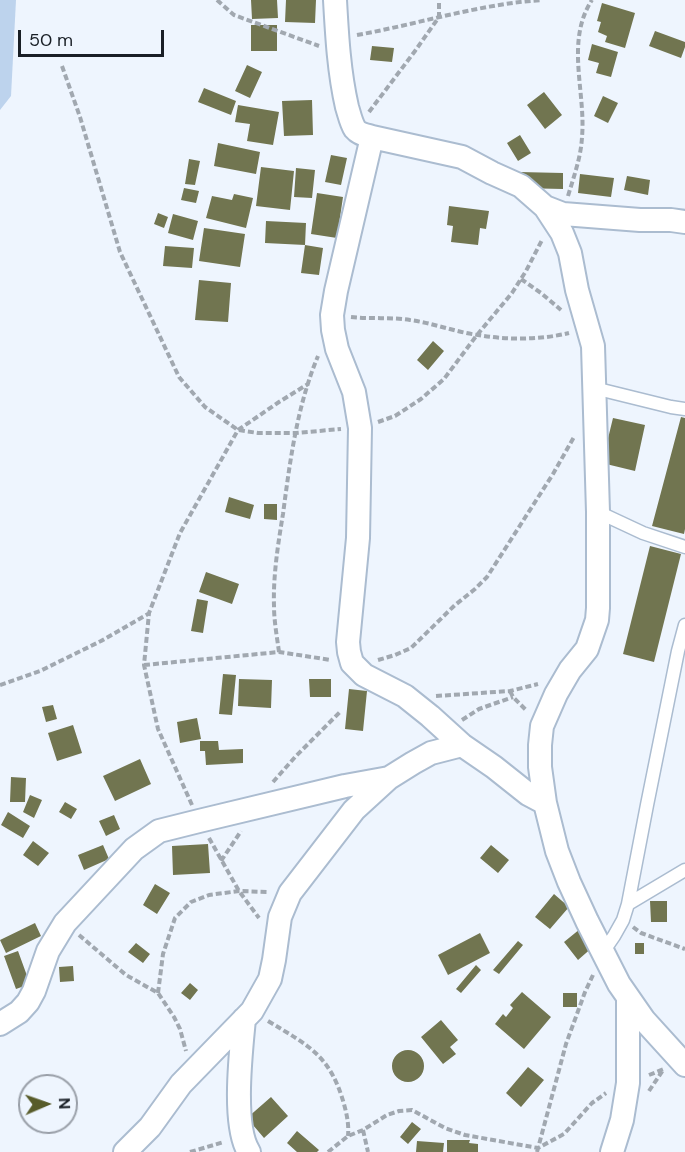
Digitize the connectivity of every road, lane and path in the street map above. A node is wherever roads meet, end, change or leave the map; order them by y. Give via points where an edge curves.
1 (217, 0) edge
2 (335, 0) edge
3 (439, 0) edge
4 (542, 0) edge
5 (592, 0) edge
6 (439, 17) junction
7 (337, 42) junction
8 (62, 66) dead end
9 (363, 133) junction
10 (553, 212) junction
11 (685, 222) edge
12 (521, 279) junction
13 (562, 312) dead end
14 (333, 322) junction
15 (477, 335) junction
16 (593, 346) junction
17 (308, 384) junction
18 (594, 388) junction
19 (685, 409) edge
20 (360, 428) junction
21 (238, 430) junction
22 (296, 433) junction
23 (577, 433) dead end
24 (598, 512) junction
25 (685, 547) edge
26 (149, 613) junction
27 (685, 625) edge
28 (279, 652) junction
29 (144, 664) junction
30 (354, 665) junction
31 (540, 683) dead end
32 (0, 685) edge
33 (405, 696) junction
34 (513, 697) dead end
35 (454, 738) junction
36 (389, 778) junction
37 (545, 803) junction
38 (199, 821) junction
39 (685, 870) edge
40 (239, 891) junction
41 (290, 892) junction
42 (628, 904) junction
43 (623, 920) junction
44 (65, 922) junction
45 (276, 940) junction
46 (685, 949) edge
47 (603, 952) junction
48 (158, 993) junction
49 (628, 997) junction
50 (248, 1015) junction
51 (0, 1024) edge
52 (682, 1058) edge
53 (197, 1070) junction
54 (628, 1083) junction
55 (363, 1130) junction
56 (348, 1136) junction
57 (245, 1144) edge
58 (537, 1150) edge
59 (125, 1152) edge
60 (190, 1152) edge
61 (328, 1152) edge
62 (368, 1152) edge
63 (612, 1152) edge

1 - 7 path via 234,15
2 - 7 street
3 - 6 path
4 - 6 path
5 - 10 path via 580,28 577,55 582,108 579,160
6 - 7 path
6 - 9 path via 379,100
7 - 9 street via 349,114
8 - 21 path via 120,252 179,377 205,407
9 - 10 street via 462,157 521,186
9 - 14 street
10 - 11 street
10 - 12 path
10 - 16 street via 570,253
12 - 13 path
12 - 15 path
14 - 15 path via 408,319
14 - 17 path
14 - 20 street via 337,349 354,392
15 - 16 path via 517,339 577,331
15 - 20 path via 444,379 421,399 395,416
16 - 18 street
17 - 21 path
17 - 22 path
18 - 19 lane
18 - 24 street
20 - 22 path
20 - 30 street via 358,538 348,642
21 - 22 path
21 - 26 path via 180,533
22 - 28 path via 275,580
23 - 30 path via 475,590 411,648 395,656
24 - 25 lane
24 - 37 street via 597,620 587,650 555,694 542,726 540,767
26 - 29 path
26 - 32 path via 50,666
27 - 42 lane
28 - 29 path
28 - 30 path
29 - 38 path via 158,729
30 - 33 street via 364,675
31 - 33 path via 510,691
33 - 35 street
34 - 35 path via 479,709 458,722
35 - 36 street
35 - 37 street
36 - 38 street
36 - 41 street via 354,810
37 - 47 street via 557,851
38 - 40 path
38 - 44 street via 159,831 134,849
39 - 42 lane
40 - 41 path
40 - 45 path
40 - 48 path via 200,898 175,918 163,954
41 - 45 street
42 - 43 lane
43 - 46 path via 641,933
43 - 47 lane
44 - 48 path via 126,975
44 - 51 street via 48,951 28,1002
45 - 50 street via 270,979
47 - 49 street
47 - 58 path via 566,1044
48 - 53 path via 174,1017
49 - 52 street via 644,1020
49 - 54 street
50 - 53 street
50 - 56 path via 302,1042 329,1066 340,1090
50 - 57 street via 239,1100
52 - 54 path
53 - 59 street
54 - 58 path via 592,1103 564,1134
54 - 63 street
55 - 56 path
55 - 58 path via 387,1114 412,1110 465,1135
55 - 62 path
56 - 61 path
57 - 60 path

